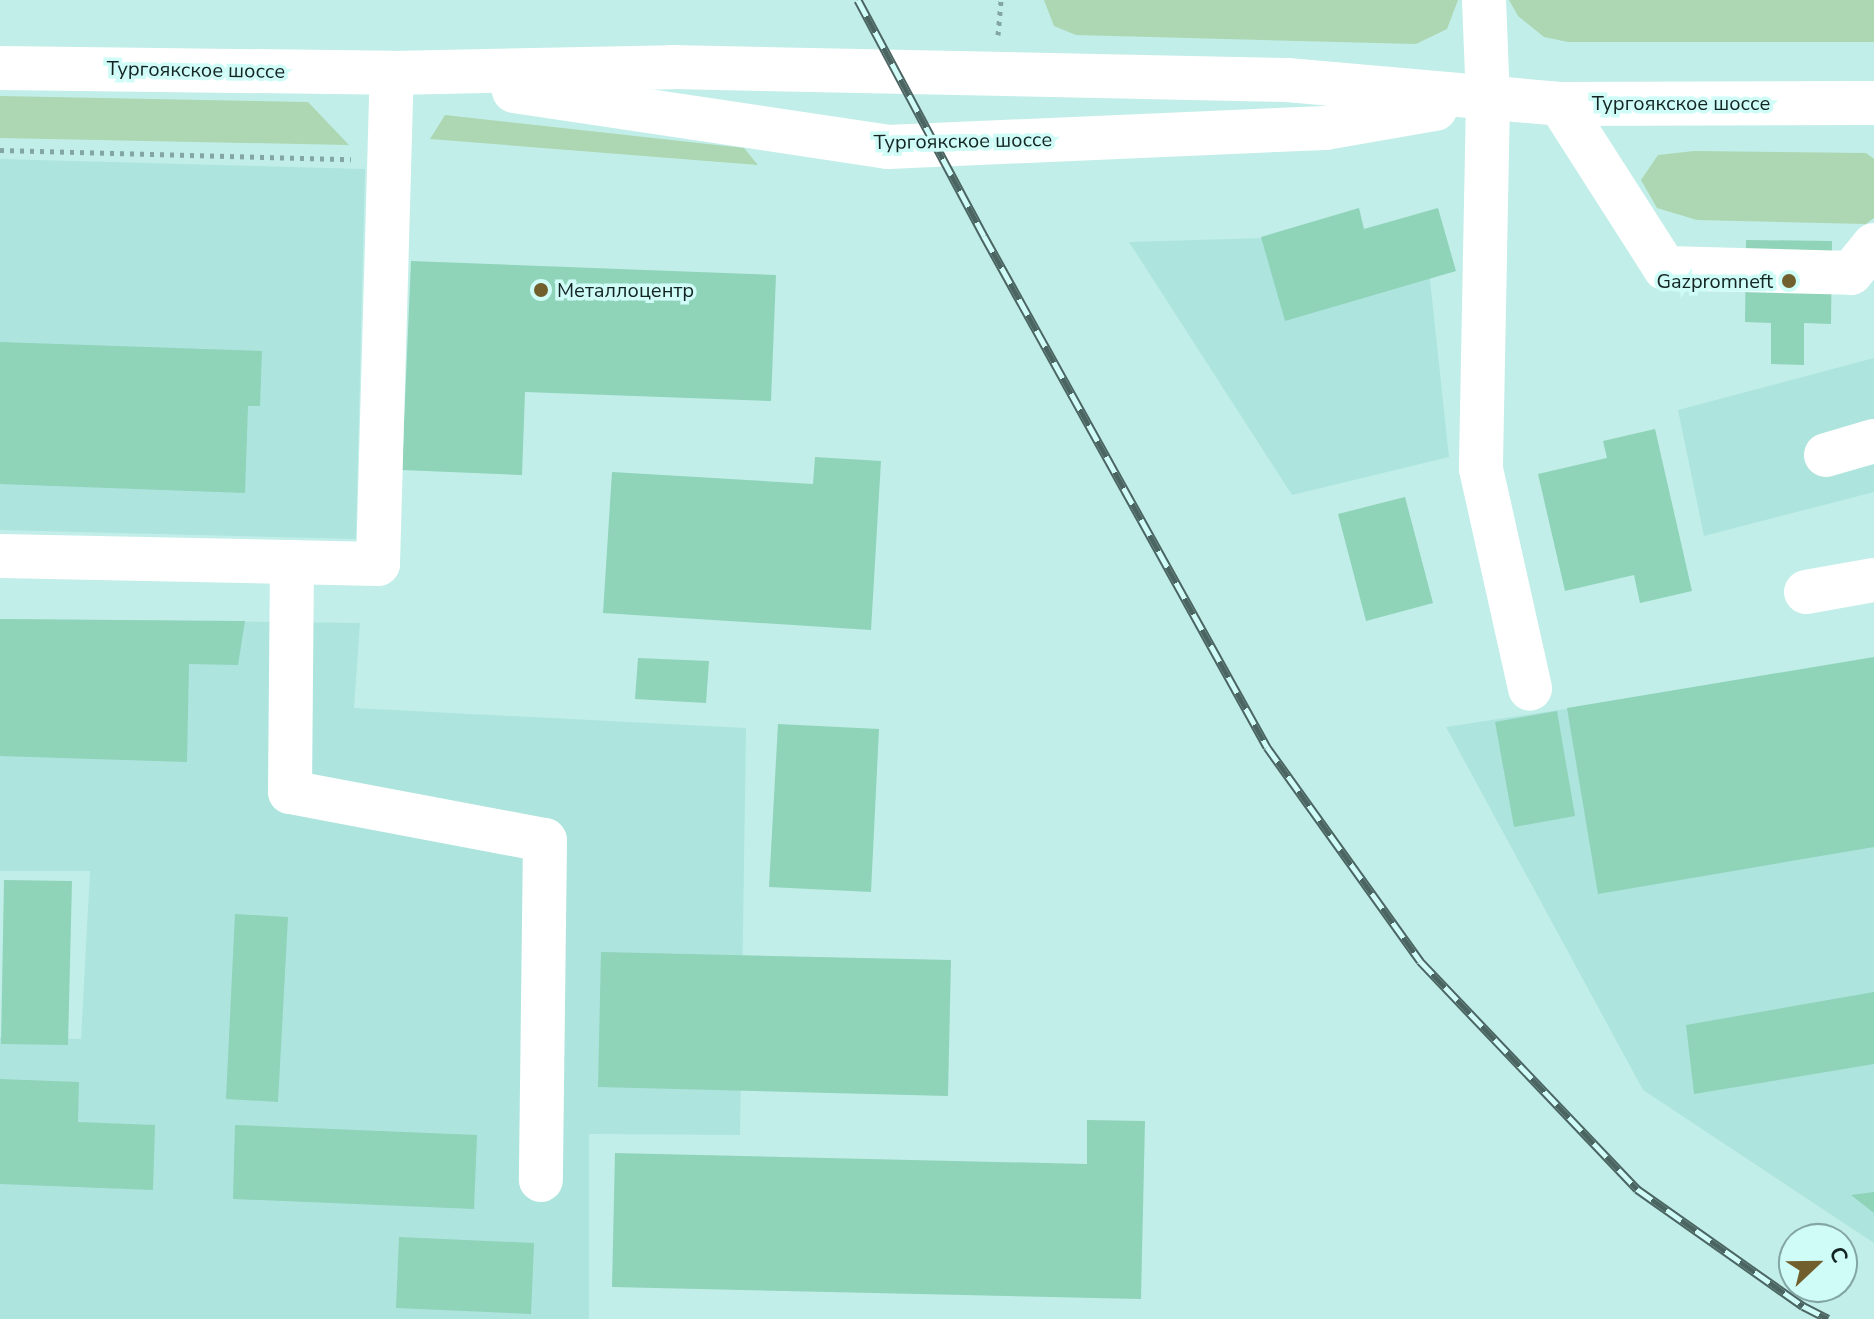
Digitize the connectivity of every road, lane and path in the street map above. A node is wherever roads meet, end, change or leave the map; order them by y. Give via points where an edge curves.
1 (1484, 0) edge
2 (0, 68) edge
3 (392, 73) junction
4 (1488, 99) junction
5 (1874, 103) edge
6 (1560, 104) junction
7 (0, 150) edge
8 (390, 160) junction
9 (1874, 245) edge
10 (1874, 441) edge
11 (1826, 455) dead end
12 (0, 556) edge
13 (292, 562) junction
14 (1874, 580) edge
15 (1806, 592) dead end
16 (1530, 689) dead end
17 (541, 1180) dead end

1 - 4 main road
2 - 3 main road, Тургоякское шоссе
3 - 4 main road, Тургоякское шоссе via 672,67 1271,79
3 - 4 main road, Тургоякское шоссе via 888,147 1325,128
3 - 8 main road
4 - 6 main road, Тургоякское шоссе
4 - 16 main road via 1481,469
5 - 6 main road, Тургоякское шоссе
6 - 9 main road via 1665,268 1851,273
7 - 8 path
8 - 13 main road via 378,564
10 - 11 main road
12 - 13 main road
13 - 17 main road via 290,792 545,840
14 - 15 main road

